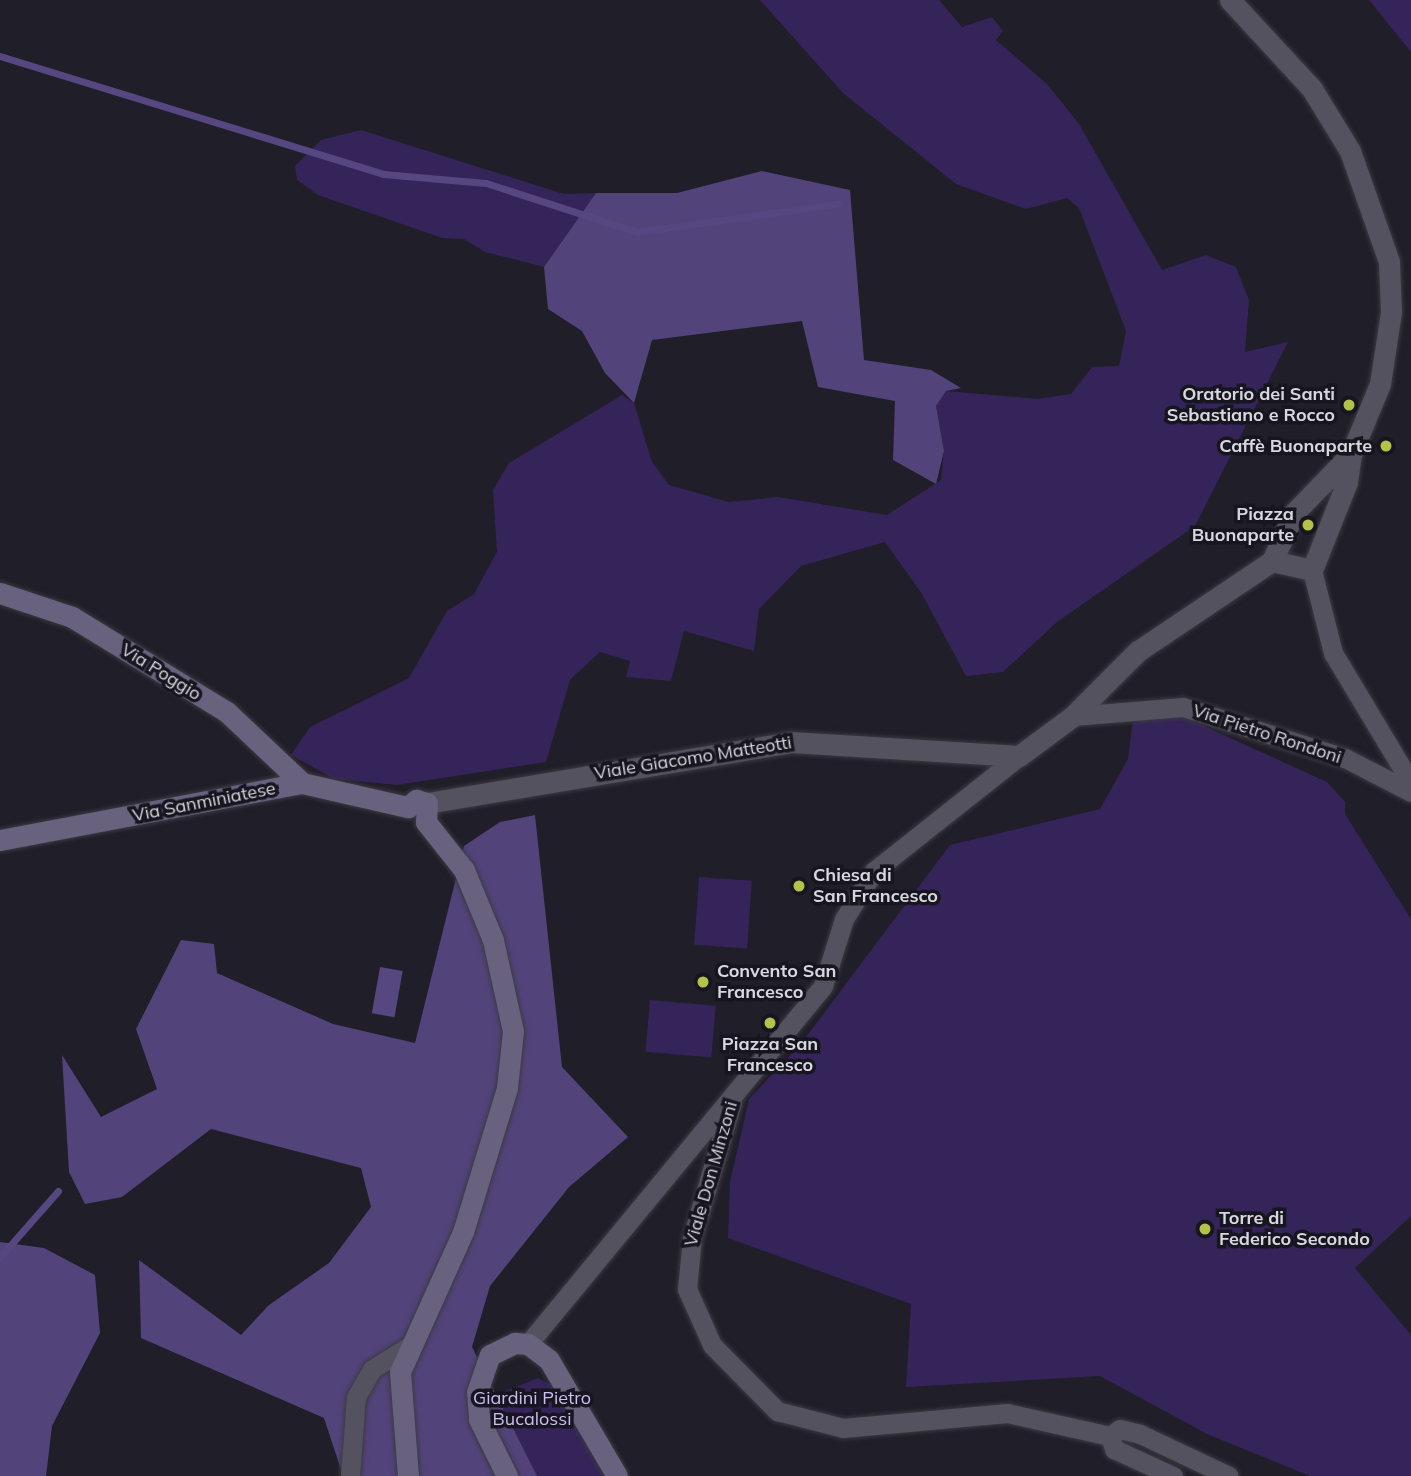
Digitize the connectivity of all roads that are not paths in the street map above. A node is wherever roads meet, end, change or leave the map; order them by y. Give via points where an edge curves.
1 (1230, 0) edge
2 (1351, 454) junction
3 (1272, 561) junction
4 (1312, 570) junction
5 (0, 593) edge
6 (1073, 716) junction
7 (1019, 756) junction
8 (302, 783) junction
9 (1411, 783) edge
10 (1411, 792) edge
11 (420, 811) junction
12 (0, 840) edge
13 (734, 1094) junction
14 (528, 1344) junction
15 (411, 1345) junction
16 (1110, 1436) junction
17 (350, 1476) edge
18 (408, 1476) edge
19 (507, 1476) edge
20 (617, 1476) edge
21 (1173, 1476) edge
22 (1229, 1476) edge

1 - 2 street via 1312,89 1350,151 1379,219 1389,262 1391,313 1380,384
2 - 3 street via 1294,513
2 - 4 street via 1347,482
3 - 4 street
3 - 6 street via 1138,651
4 - 9 street via 1333,653
5 - 8 main road, Via Poggio via 72,617 227,712
6 - 7 street
6 - 10 street, Via Pietro Rondoni via 1183,707 1345,758
7 - 11 street, Viale Giacomo Matteotti via 791,742
7 - 13 street via 874,871 844,919 822,986
8 - 11 main road, Via Sanminiatese
8 - 12 main road, Via Sanminiatese
11 - 15 main road via 474,894 506,986 513,1031 507,1088 463,1232
13 - 14 street, Viale Don Minzoni
13 - 16 street, Viale Don Minzoni via 692,1238 687,1289 706,1336 777,1411 843,1428 1007,1413
14 - 19 main road via 490,1355 479,1384 480,1419
14 - 20 main road via 564,1380
15 - 17 street via 372,1369 356,1396
15 - 18 main road via 400,1372
16 - 21 street via 1114,1449
16 - 22 street, Viale Don Minzoni via 1119,1429 1140,1434

